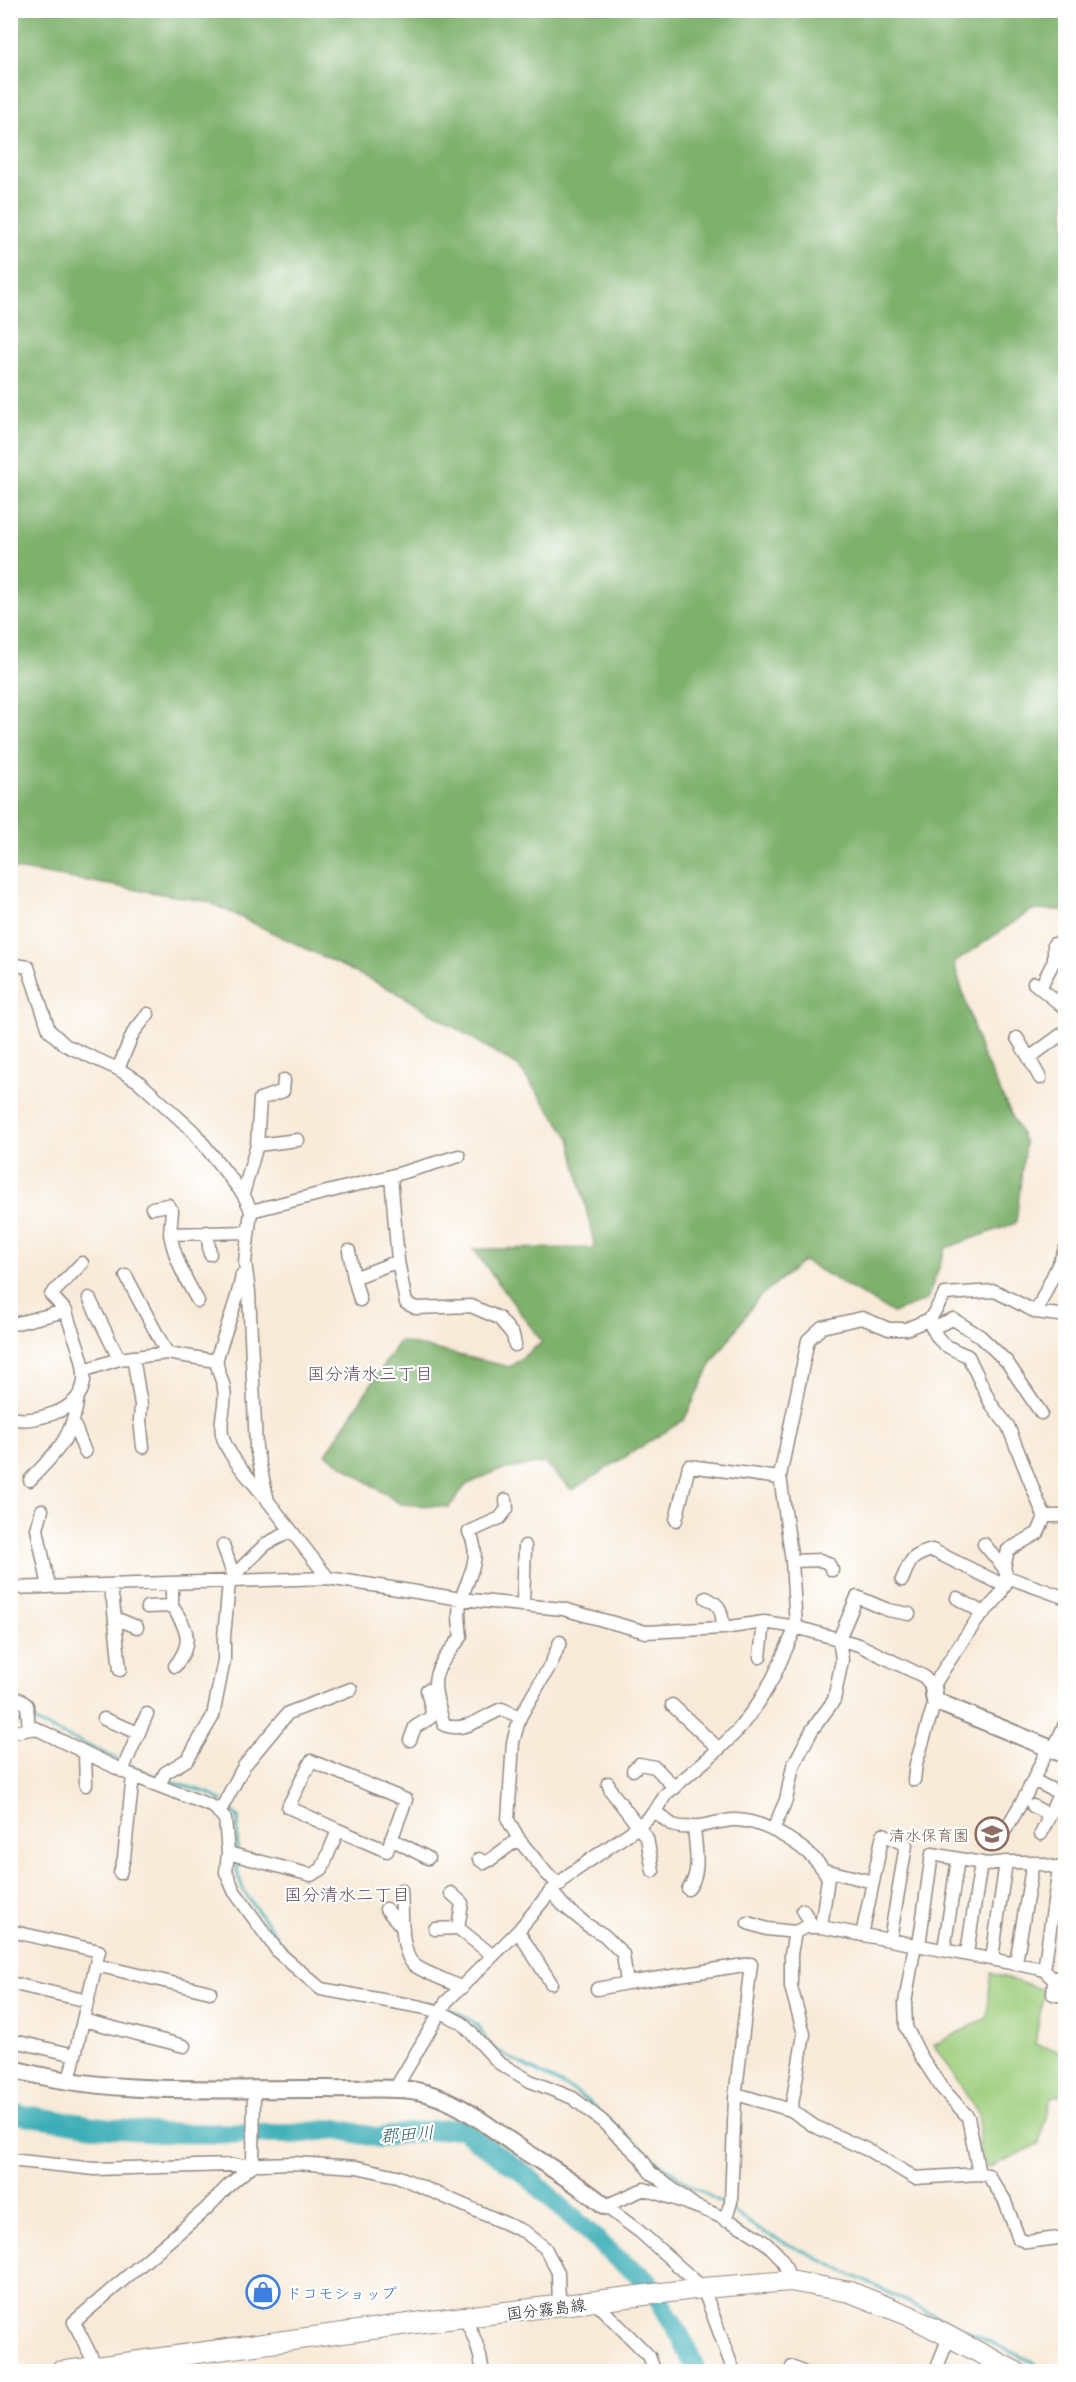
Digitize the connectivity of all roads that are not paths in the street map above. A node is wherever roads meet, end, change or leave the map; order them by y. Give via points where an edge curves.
1 (1054, 944) dead end
2 (10, 964) edge
3 (1065, 1009) edge
4 (148, 1014) dead end
5 (1065, 1032) edge
6 (1017, 1038) dead end
7 (1029, 1058) junction
8 (118, 1069) junction
9 (1040, 1078) dead end
10 (284, 1080) dead end
11 (298, 1140) dead end
12 (257, 1146) junction
13 (459, 1156) dead end
14 (391, 1176) junction
15 (243, 1194) junction
16 (152, 1208) dead end
17 (250, 1211) junction
18 (207, 1232) junction
19 (247, 1232) junction
20 (170, 1234) junction
21 (1065, 1248) edge
22 (349, 1251) dead end
23 (210, 1254) dead end
24 (398, 1261) junction
25 (245, 1262) junction
26 (82, 1263) dead end
27 (126, 1276) dead end
28 (354, 1278) junction
29 (89, 1298) dead end
30 (360, 1300) dead end
31 (198, 1301) dead end
32 (66, 1311) junction
33 (1036, 1312) junction
34 (1065, 1316) edge
35 (13, 1324) dead end
36 (931, 1324) junction
37 (515, 1345) dead end
38 (167, 1353) junction
39 (133, 1358) junction
40 (119, 1359) junction
41 (216, 1361) junction
42 (86, 1370) junction
43 (78, 1396) junction
44 (1041, 1413) dead end
45 (10, 1417) edge
46 (73, 1422) junction
47 (143, 1447) dead end
48 (85, 1452) dead end
49 (780, 1478) junction
50 (30, 1480) dead end
51 (506, 1500) dead end
52 (268, 1501) junction
53 (42, 1510) dead end
54 (1044, 1516) junction
55 (1065, 1516) edge
56 (676, 1520) dead end
57 (291, 1531) junction
58 (984, 1544) dead end
59 (223, 1545) dead end
60 (525, 1546) dead end
61 (792, 1561) junction
62 (832, 1570) dead end
63 (1005, 1577) junction
64 (328, 1578) junction
65 (233, 1580) junction
66 (902, 1580) dead end
67 (172, 1583) junction
68 (109, 1585) junction
69 (49, 1587) junction
70 (10, 1588) edge
71 (706, 1598) dead end
72 (957, 1598) dead end
73 (1065, 1598) edge
74 (461, 1599) junction
75 (523, 1604) junction
76 (172, 1606) junction
77 (147, 1607) dead end
78 (983, 1613) junction
79 (909, 1614) dead end
80 (114, 1618) junction
81 (764, 1622) junction
82 (136, 1627) dead end
83 (723, 1628) junction
84 (796, 1628) junction
85 (839, 1639) junction
86 (560, 1642) dead end
87 (760, 1657) dead end
88 (175, 1666) dead end
89 (438, 1666) junction
90 (120, 1670) dead end
91 (351, 1689) dead end
92 (934, 1694) junction
93 (10, 1700) edge
94 (672, 1705) dead end
95 (147, 1714) dead end
96 (520, 1717) junction
97 (104, 1719) dead end
98 (1065, 1722) edge
99 (29, 1729) junction
100 (10, 1733) edge
101 (139, 1733) junction
102 (410, 1740) dead end
103 (719, 1749) junction
104 (1055, 1751) edge
105 (85, 1754) junction
106 (633, 1770) dead end
107 (126, 1772) junction
108 (1065, 1779) edge
109 (914, 1780) dead end
110 (1033, 1780) junction
111 (608, 1783) dead end
112 (86, 1785) dead end
113 (159, 1786) junction
114 (675, 1788) junction
115 (1059, 1793) junction
116 (1033, 1806) dead end
117 (220, 1811) junction
118 (655, 1811) junction
119 (1049, 1815) junction
120 (694, 1826) junction
121 (638, 1827) junction
122 (1006, 1828) dead end
123 (339, 1830) junction
124 (773, 1830) junction
125 (1041, 1834) dead end
126 (391, 1839) junction
127 (518, 1839) junction
128 (234, 1855) junction
129 (428, 1858) dead end
130 (479, 1859) dead end
131 (958, 1859) junction
132 (1006, 1862) junction
133 (1033, 1862) junction
134 (981, 1863) junction
135 (1062, 1869) edge
136 (824, 1870) junction
137 (653, 1871) dead end
138 (120, 1873) dead end
139 (873, 1882) junction
140 (555, 1888) junction
141 (687, 1889) dead end
142 (401, 1890) dead end
143 (452, 1893) dead end
144 (386, 1909) dead end
145 (803, 1910) dead end
146 (748, 1923) dead end
147 (817, 1927) junction
148 (403, 1928) junction
149 (458, 1928) junction
150 (435, 1929) dead end
151 (10, 1931) edge
152 (518, 1931) junction
153 (795, 1932) junction
154 (862, 1935) junction
155 (890, 1940) junction
156 (917, 1944) junction
157 (944, 1949) junction
158 (967, 1953) junction
159 (492, 1955) junction
160 (992, 1958) junction
161 (1016, 1963) junction
162 (96, 1965) junction
163 (1044, 1970) junction
164 (1065, 1972) edge
165 (1054, 1980) junction
166 (10, 1983) edge
167 (551, 1983) dead end
168 (627, 1983) junction
169 (462, 1988) junction
170 (597, 1989) dead end
171 (210, 1992) dead end
172 (1065, 1996) edge
173 (88, 2001) junction
174 (444, 2007) junction
175 (83, 2020) junction
176 (10, 2040) edge
177 (184, 2046) dead end
178 (75, 2055) junction
179 (10, 2068) edge
180 (69, 2081) junction
181 (254, 2088) junction
182 (395, 2089) junction
183 (736, 2094) junction
184 (791, 2110) junction
185 (10, 2160) edge
186 (252, 2164) junction
187 (979, 2174) junction
188 (694, 2205) junction
189 (605, 2206) junction
190 (728, 2212) junction
191 (1065, 2237) edge
192 (790, 2281) junction
193 (703, 2288) junction
194 (595, 2302) junction
195 (559, 2305) junction
196 (464, 2318) junction
197 (949, 2337) junction
198 (96, 2369) edge
199 (59, 2372) edge
200 (483, 2372) edge
201 (655, 2372) edge
202 (734, 2372) edge
203 (935, 2372) edge
204 (1016, 2372) edge

1 - 3 street via 1054,961 1037,985
2 - 8 street via 28,967 49,1030 65,1045
4 - 8 street via 132,1033
5 - 7 street
6 - 7 street
7 - 9 street
8 - 15 street via 138,1081 193,1131
10 - 12 street via 283,1091 260,1099
11 - 12 street
12 - 15 street
13 - 14 street
14 - 17 street
14 - 24 street
15 - 17 street
16 - 20 street via 168,1205 172,1211
17 - 19 street
18 - 19 street
18 - 20 street
18 - 23 street
19 - 25 street
20 - 31 street via 174,1254
21 - 33 street
22 - 28 street
24 - 28 street
24 - 37 street via 406,1303 416,1308 471,1306 499,1318 513,1335
25 - 41 street via 239,1296
25 - 52 street via 256,1448
26 - 32 street via 75,1278 48,1291
27 - 38 street
28 - 30 street
29 - 40 street
32 - 35 street
32 - 42 street
33 - 34 street
33 - 36 street via 995,1291 967,1291 945,1294
36 - 44 street via 952,1319 980,1336 1007,1362
36 - 49 street via 889,1329 862,1318 822,1327 808,1340
36 - 54 street via 945,1346 968,1356 991,1404 1008,1426
38 - 39 street
38 - 41 street
39 - 40 street
39 - 47 street
40 - 42 street
41 - 52 street via 226,1407 222,1435 228,1449
42 - 43 street
43 - 45 street via 66,1409 44,1417
43 - 46 street
46 - 48 street
46 - 50 street via 69,1436
49 - 56 street via 690,1466
49 - 61 street
51 - 74 street via 507,1509 500,1518 469,1532 475,1554
52 - 57 street
53 - 69 street via 33,1527
54 - 55 street
54 - 63 street via 1038,1533 1008,1550
57 - 64 street
57 - 65 street via 266,1544
58 - 63 street
59 - 65 street
60 - 75 street
61 - 62 street via 820,1560
61 - 84 street
63 - 66 street via 932,1550 909,1560
63 - 73 street
63 - 78 street via 999,1599
64 - 65 street
64 - 74 street
65 - 67 street
65 - 113 street via 224,1637 225,1660 213,1716 188,1759 165,1773
67 - 68 street
67 - 76 street
68 - 69 street
68 - 80 street
69 - 70 street
71 - 83 street via 721,1609
72 - 78 street
74 - 75 street
74 - 89 street via 461,1637
75 - 83 street via 563,1609 646,1632
76 - 77 street
76 - 88 street via 185,1626 187,1642
78 - 92 street via 957,1647
79 - 85 street via 857,1597
80 - 82 street
80 - 90 street
81 - 83 street
81 - 84 street
81 - 87 street
84 - 85 street
84 - 103 street via 759,1702
85 - 92 street via 923,1676
85 - 124 street via 842,1660 834,1700 792,1766 786,1800
86 - 96 street
89 - 96 street via 434,1688 444,1725 463,1728 502,1709
89 - 102 street via 428,1678 430,1718 415,1727
91 - 117 street via 288,1713 244,1766
92 - 104 street
92 - 109 street
93 - 99 street via 20,1699 27,1705
94 - 103 street
95 - 101 street
96 - 127 street via 513,1742 508,1820
97 - 101 street
98 - 104 street
99 - 100 street
99 - 105 street via 35,1728
101 - 107 street
103 - 114 street
104 - 110 street
105 - 107 street
105 - 112 street
106 - 114 street via 639,1764 655,1767
107 - 113 street
107 - 138 street via 124,1858
108 - 115 street
110 - 115 street
110 - 122 street
111 - 121 street
113 - 117 street
114 - 118 street
115 - 119 street
116 - 119 street
117 - 128 street
118 - 120 street via 675,1826
118 - 121 street
119 - 125 street
120 - 124 street via 735,1820
120 - 141 street via 696,1873
121 - 137 street via 647,1838
121 - 140 street
123 - 126 street via 387,1851
123 - 126 street via 288,1807 310,1761 406,1800
123 - 128 street via 322,1869 311,1875
124 - 136 street via 815,1857
126 - 129 street
127 - 130 street via 490,1860 484,1863
127 - 140 street
128 - 174 street via 226,1872 234,1891 279,1953 321,1989
131 - 134 street
131 - 156 street via 932,1854
131 - 157 street
132 - 133 street
132 - 134 street
132 - 160 street
133 - 135 street
133 - 161 street
134 - 158 street
135 - 163 street
136 - 139 street
136 - 147 street via 828,1878
139 - 154 street
139 - 155 street via 883,1834 906,1845
140 - 152 street
140 - 168 street via 571,1912 623,1954
142 - 148 street
143 - 149 street via 462,1903
144 - 148 street
145 - 147 street
146 - 153 street
147 - 153 street
147 - 154 street
148 - 169 street via 407,1953 414,1965
149 - 150 street
149 - 159 street
151 - 162 street via 99,1951
152 - 159 street
152 - 167 street
153 - 184 street via 791,1987 804,2034
154 - 155 street
155 - 156 street
156 - 157 street
156 - 187 street via 905,2003 906,2027 941,2086 968,2117
157 - 158 street
158 - 160 street
159 - 169 street
160 - 161 street
161 - 163 street
162 - 171 street
162 - 173 street
163 - 165 street
164 - 165 street
165 - 172 street via 1053,1994
166 - 173 street
168 - 170 street
168 - 183 street via 751,1964
169 - 174 street
173 - 175 street
174 - 182 street
174 - 188 street via 499,2063 530,2081 573,2098 641,2158 650,2172
175 - 177 street
175 - 178 street
176 - 178 street
178 - 180 street
179 - 180 street
180 - 181 street via 168,2090
181 - 182 street
181 - 186 street
182 - 189 street via 453,2102
183 - 184 street
183 - 190 street
184 - 187 street via 915,2178
185 - 186 street via 95,2169
186 - 195 street via 357,2167 397,2176 525,2232 544,2248 558,2272
186 - 198 street via 206,2209 74,2322
187 - 191 street via 988,2175 1004,2199 1019,2239 1027,2242
188 - 189 street via 644,2189
188 - 190 street
189 - 193 street
190 - 192 street via 783,2261
192 - 193 main road, 国分霧島線
192 - 197 main road, 国分霧島線 via 850,2292
193 - 194 main road, 国分霧島線
193 - 202 street
194 - 195 main road, 国分霧島線
194 - 201 street via 649,2356
195 - 196 main road, 国分霧島線
196 - 198 main road, 国分霧島線
196 - 200 street via 481,2351
197 - 203 street
197 - 204 main road, 国分霧島線
198 - 199 main road, 国分霧島線

